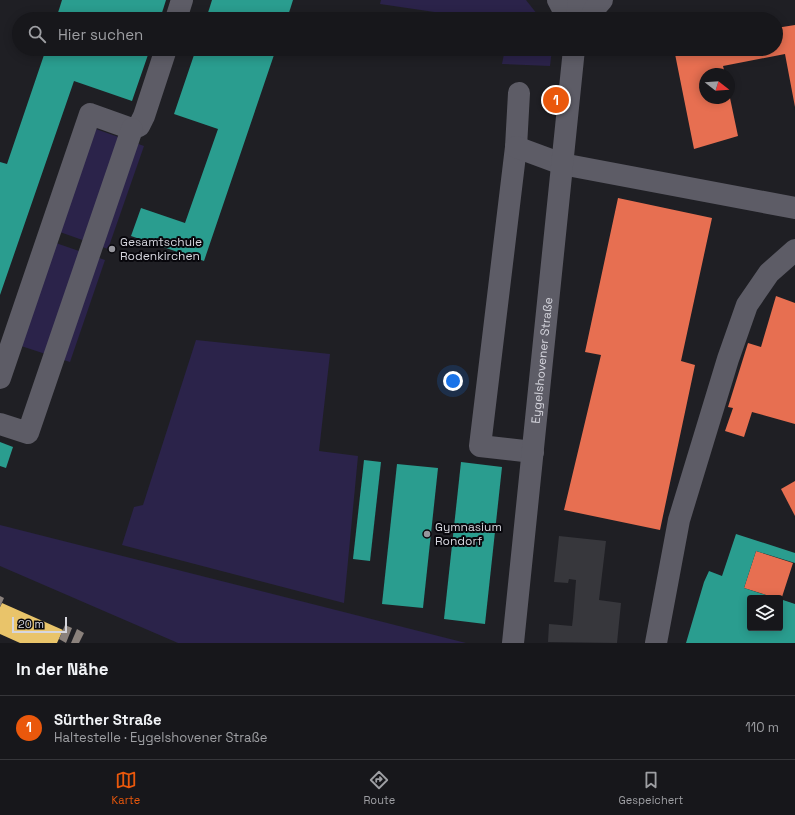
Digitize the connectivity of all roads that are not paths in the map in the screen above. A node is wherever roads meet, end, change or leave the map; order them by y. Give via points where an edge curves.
1 (182, 0) edge
2 (558, 0) edge
3 (579, 0) edge
4 (602, 0) edge
5 (178, 12) edge
6 (564, 12) edge
7 (578, 12) edge
8 (593, 12) edge
9 (164, 56) edge
10 (574, 56) edge
11 (578, 56) edge
12 (572, 77) junction
13 (519, 93) dead end
14 (132, 129) junction
15 (516, 147) junction
16 (562, 164) junction
17 (795, 208) edge
18 (795, 250) edge
19 (0, 378) edge
20 (0, 424) edge
21 (533, 452) junction
22 (513, 643) edge
23 (656, 643) edge

1 - 5 street
2 - 6 street
3 - 7 street
4 - 8 street
9 - 14 street via 140,126
10 - 12 street, Eygelshovener Straße
11 - 12 street, Eygelshovener Straße
12 - 16 street, Eygelshovener Straße
13 - 15 street
14 - 19 street via 90,114
14 - 20 street via 28,434
15 - 16 street
15 - 21 street via 480,446
16 - 17 street
16 - 21 street, Eygelshovener Straße
18 - 23 street via 770,273 747,305 679,520
21 - 22 street, Eygelshovener Straße

